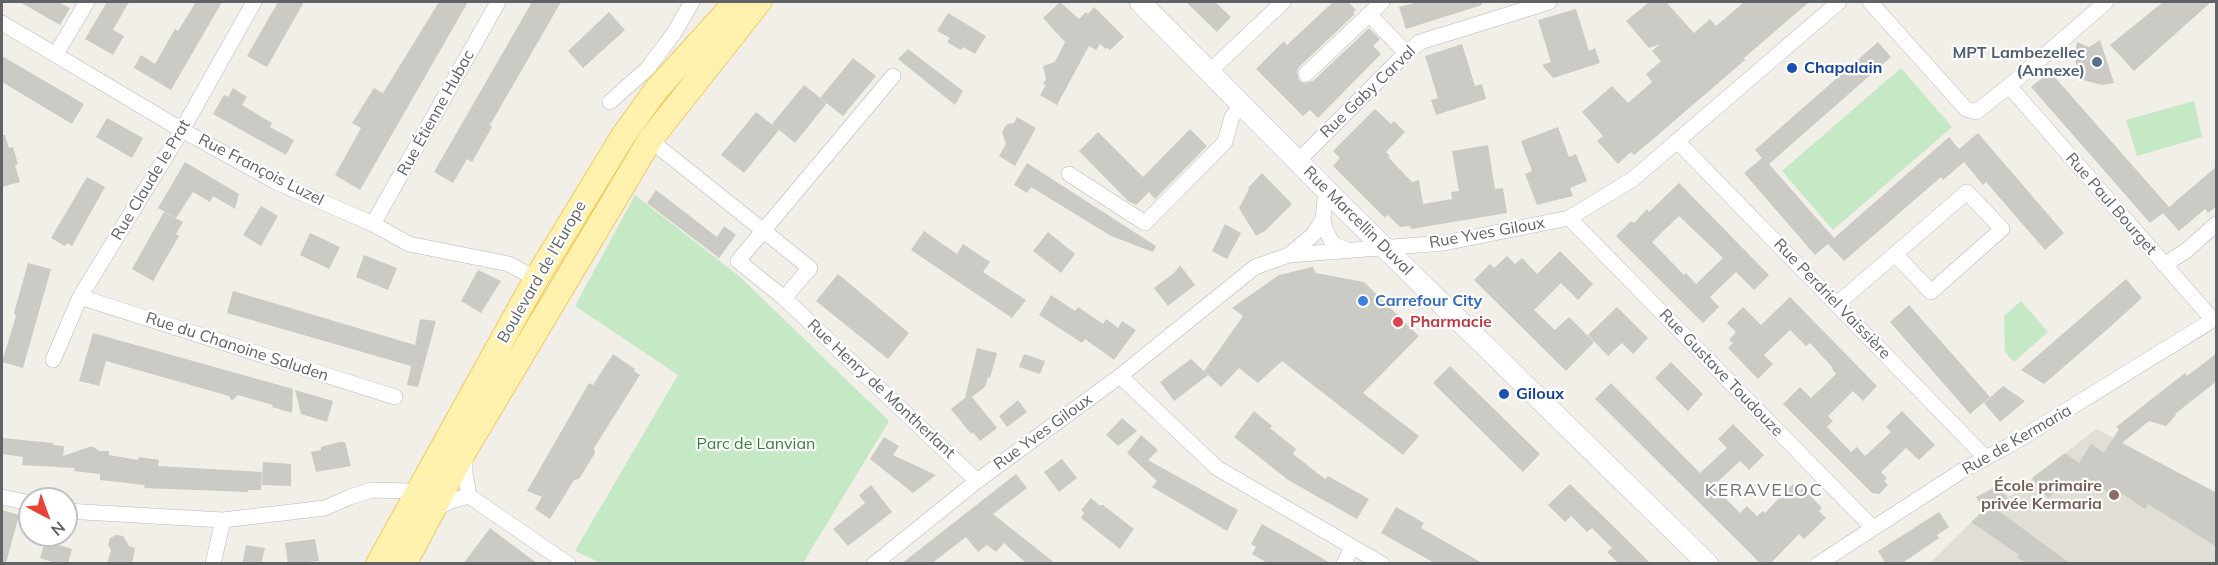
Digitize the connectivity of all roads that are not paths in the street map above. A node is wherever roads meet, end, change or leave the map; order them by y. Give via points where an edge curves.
1 (87, 2) edge
2 (254, 2) edge
3 (498, 2) edge
4 (692, 2) edge
5 (736, 2) edge
6 (759, 2) edge
7 (1140, 2) edge
8 (1283, 2) edge
9 (1382, 2) edge
10 (1549, 2) edge
11 (1839, 2) edge
12 (1870, 2) edge
13 (2106, 2) edge
14 (1369, 14) junction
15 (2, 23) edge
16 (1406, 53) junction
17 (56, 54) junction
18 (1209, 72) junction
19 (1306, 75) dead end
20 (893, 76) dead end
21 (2009, 86) junction
22 (610, 102) dead end
23 (1242, 104) junction
24 (182, 130) junction
25 (650, 140) junction
26 (1677, 141) junction
27 (1298, 161) junction
28 (1069, 174) dead end
29 (1326, 190) junction
30 (1569, 218) junction
31 (1323, 219) junction
32 (373, 224) junction
33 (2217, 224) edge
34 (763, 231) junction
35 (1385, 249) junction
36 (1347, 250) junction
37 (1895, 254) junction
38 (1289, 255) junction
39 (2164, 265) junction
40 (536, 279) junction
41 (80, 297) junction
42 (784, 298) junction
43 (1837, 304) junction
44 (2215, 319) edge
45 (53, 360) dead end
46 (1120, 376) junction
47 (395, 397) dead end
48 (465, 450) junction
49 (1986, 458) junction
50 (977, 481) junction
51 (469, 496) junction
52 (2, 497) edge
53 (415, 499) junction
54 (18, 500) edge
55 (78, 512) edge
56 (223, 520) junction
57 (1873, 528) junction
58 (1352, 547) junction
59 (213, 564) edge
60 (378, 564) edge
61 (404, 564) edge
62 (568, 564) edge
63 (874, 564) edge
64 (1344, 564) edge
65 (1382, 564) edge
66 (1708, 564) edge
67 (1818, 564) edge

1 - 17 street
2 - 24 street, Rue Claude le Prat
3 - 32 street, Rue Étienne Hubac
4 - 22 street via 648,68
5 - 40 main road, Boulevard de l'Europe via 649,99
6 - 25 main road, Boulevard de l'Europe
7 - 18 main road, Rue Marcellin Duval
8 - 18 street
9 - 14 street
10 - 16 street, Rue Gaby Carval via 1420,42
11 - 26 street, Rue Yves Giloux
12 - 21 street via 1966,109 1976,112
13 - 21 street
14 - 16 street
14 - 19 street
15 - 17 street, Rue François Luzel
16 - 27 street, Rue Gaby Carval
17 - 24 street, Rue François Luzel
18 - 23 main road, Rue Marcellin Duval
20 - 34 street, Rue Henry de Montherlant
21 - 39 street, Rue Paul Bourget
23 - 27 main road, Rue Marcellin Duval
23 - 28 street via 1232,117 1225,142 1145,223
24 - 32 street, Rue François Luzel via 276,182
24 - 41 street, Rue Claude le Prat
25 - 34 street
25 - 48 main road, Boulevard de l'Europe
26 - 30 street, Rue Yves Giloux via 1633,179
26 - 43 street, Rue Perdriel Vaissière
27 - 29 main road, Rue Marcellin Duval
29 - 31 street
29 - 35 main road, Rue Marcellin Duval
30 - 35 street, Rue Yves Giloux via 1444,243
30 - 57 street, Rue Gustave Toudouze
31 - 36 street via 1333,243
31 - 38 street via 1313,235
32 - 40 street, Rue François Luzel via 410,243 509,264
33 - 39 street
34 - 42 street, Rue Henry de Montherlant via 738,261
34 - 42 street via 810,268
35 - 36 street, Rue Yves Giloux
35 - 66 main road, Rue Marcellin Duval
36 - 38 street, Rue Yves Giloux
37 - 37 street via 1967,192 2002,230 1930,292
37 - 43 street
38 - 46 street, Rue Yves Giloux via 1255,267
39 - 44 street, Rue Paul Bourget
40 - 53 main road, Boulevard de l'Europe
41 - 45 street, Rue Claude le Prat
41 - 47 street, Rue du Chanoine Saluden
42 - 50 street, Rue Henry de Montherlant
43 - 49 street, Rue Perdriel Vaissière
44 - 49 street, Rue de Kermaria
46 - 50 street, Rue Yves Giloux
46 - 58 street via 1217,468
48 - 51 street
48 - 53 main road, Boulevard de l'Europe
49 - 57 street, Rue de Kermaria
50 - 63 street, Rue Yves Giloux
51 - 53 street via 451,501
51 - 62 street
52 - 54 street
53 - 56 street via 372,490 325,508
53 - 60 main road, Boulevard de l'Europe
53 - 61 main road, Boulevard de l'Europe
55 - 56 street
56 - 59 street
57 - 67 street, Rue de Kermaria
58 - 64 street
58 - 65 street

